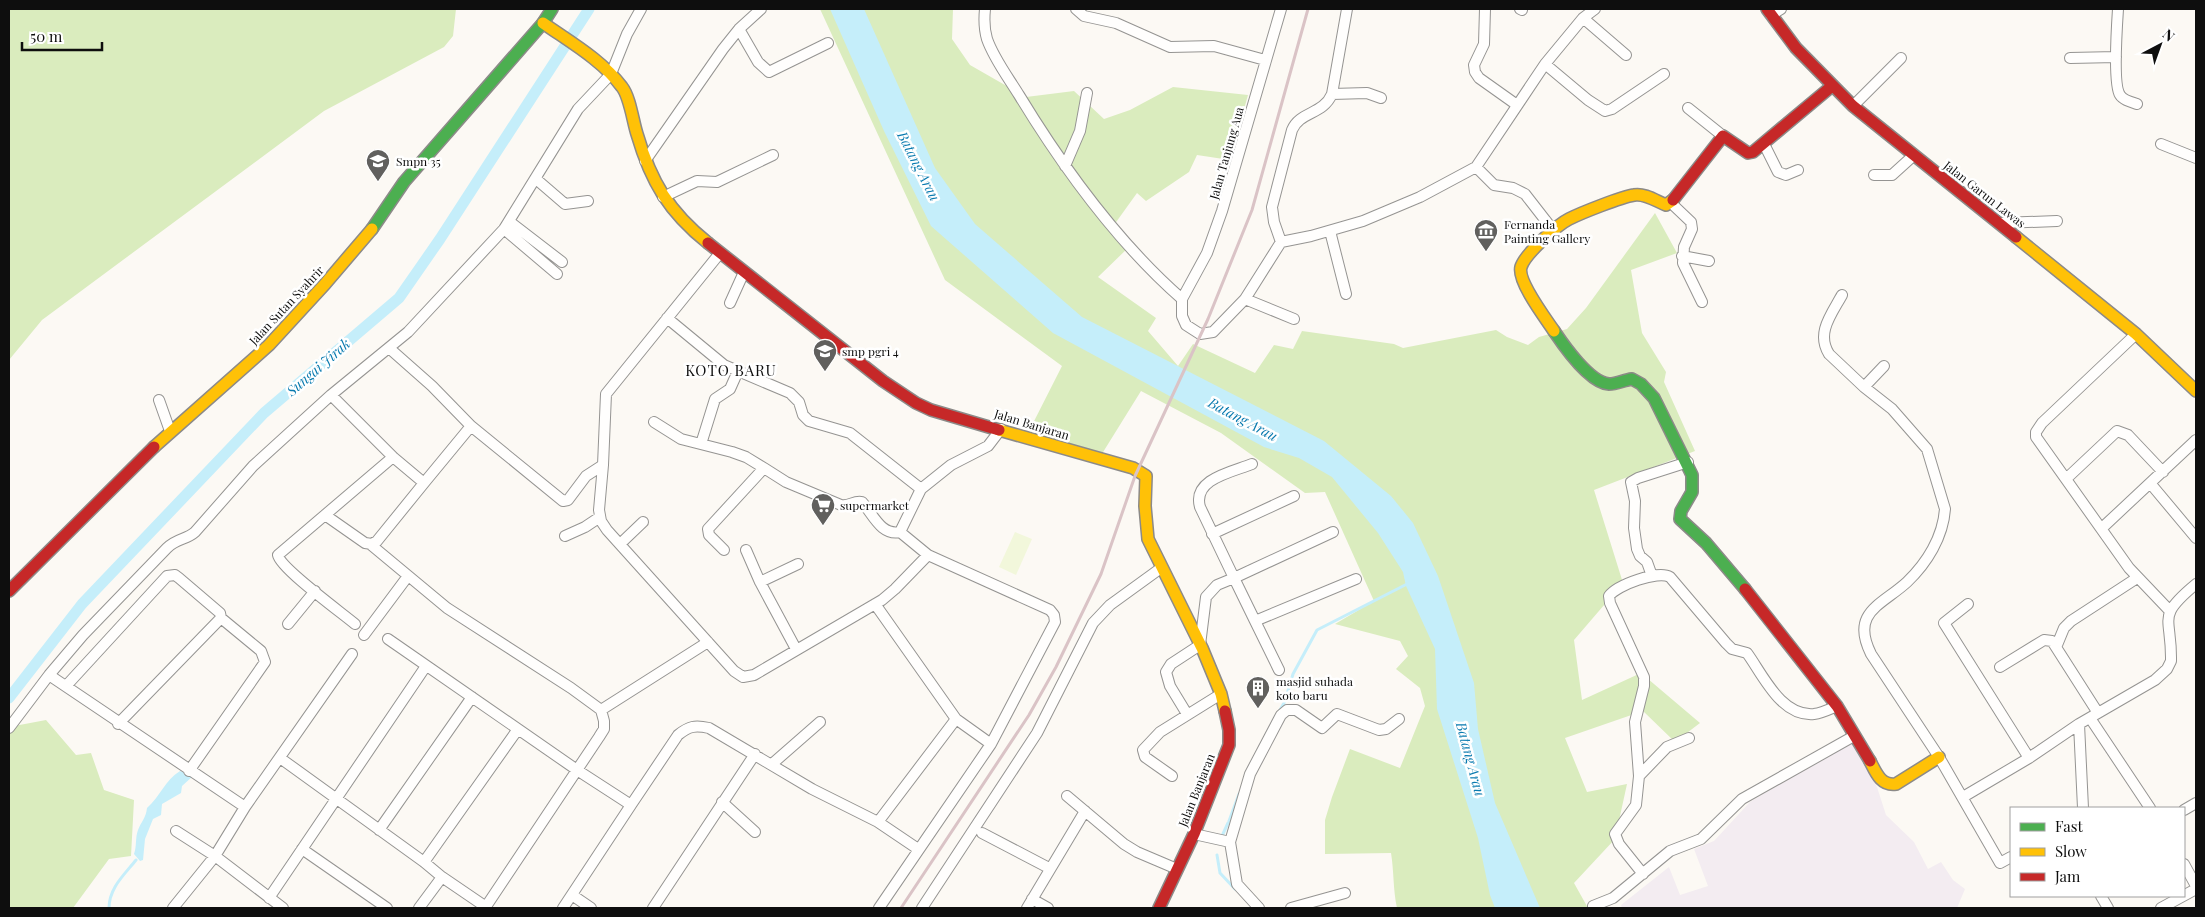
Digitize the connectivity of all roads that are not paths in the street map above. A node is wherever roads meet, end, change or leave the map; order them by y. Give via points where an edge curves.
1 (552, 9) edge
2 (641, 9) edge
3 (761, 9) edge
4 (985, 9) edge
5 (1076, 9) edge
6 (1280, 9) edge
7 (1347, 9) edge
8 (1486, 9) edge
9 (1595, 9) edge
10 (2118, 9) edge
11 (1773, 11) edge
12 (1583, 18) junction
13 (546, 26) junction
14 (739, 29) junction
15 (828, 42) dead end
16 (1626, 55) dead end
17 (2116, 57) junction
18 (1901, 58) dead end
19 (2070, 58) dead end
20 (1265, 60) junction
21 (1545, 64) junction
22 (608, 71) junction
23 (1664, 74) dead end
24 (1832, 86) junction
25 (1087, 93) dead end
26 (1332, 94) junction
27 (1382, 98) dead end
28 (2137, 104) dead end
29 (1517, 105) junction
30 (1853, 106) junction
31 (1688, 108) dead end
32 (1723, 136) junction
33 (1764, 144) junction
34 (2161, 144) dead end
35 (773, 155) dead end
36 (1913, 156) junction
37 (2196, 158) edge
38 (645, 161) junction
39 (1065, 166) junction
40 (1476, 167) junction
41 (1798, 170) dead end
42 (1874, 175) dead end
43 (536, 179) junction
44 (663, 197) junction
45 (588, 201) dead end
46 (1670, 202) junction
47 (2057, 221) dead end
48 (2001, 224) junction
49 (507, 226) junction
50 (1553, 230) junction
51 (1330, 231) junction
52 (1281, 242) junction
53 (720, 253) junction
54 (1682, 256) junction
55 (1710, 261) dead end
56 (562, 262) dead end
57 (744, 272) junction
58 (557, 274) dead end
59 (1346, 294) dead end
60 (1842, 295) dead end
61 (1182, 299) junction
62 (1245, 299) junction
63 (1702, 302) dead end
64 (730, 303) dead end
65 (667, 318) junction
66 (1294, 318) dead end
67 (2136, 334) junction
68 (389, 348) junction
69 (1884, 366) dead end
70 (738, 371) junction
71 (1864, 388) junction
72 (2196, 391) edge
73 (331, 395) junction
74 (159, 400) dead end
75 (654, 422) dead end
76 (471, 426) junction
77 (1001, 428) junction
78 (170, 431) junction
79 (2196, 440) edge
80 (701, 444) junction
81 (393, 457) junction
82 (1688, 462) junction
83 (1252, 464) dead end
84 (603, 465) junction
85 (764, 468) junction
86 (2163, 472) junction
87 (2066, 479) junction
88 (424, 483) junction
89 (2150, 483) junction
90 (921, 489) junction
91 (1294, 496) dead end
92 (325, 515) junction
93 (600, 517) junction
94 (643, 522) dead end
95 (2102, 528) junction
96 (900, 532) junction
97 (1333, 532) dead end
98 (1212, 534) junction
99 (565, 536) dead end
100 (2196, 538) edge
101 (370, 544) junction
102 (620, 544) junction
103 (724, 550) dead end
104 (746, 550) dead end
105 (928, 555) junction
106 (798, 564) dead end
107 (1161, 568) junction
108 (408, 576) junction
109 (1652, 576) junction
110 (1234, 578) junction
111 (2137, 578) junction
112 (1356, 579) dead end
113 (760, 582) junction
114 (2196, 584) edge
115 (9, 591) edge
116 (315, 591) junction
117 (875, 604) junction
118 (1968, 604) dead end
119 (2169, 610) junction
120 (221, 618) junction
121 (1255, 620) junction
122 (288, 624) dead end
123 (355, 624) dead end
124 (364, 635) dead end
125 (388, 639) dead end
126 (708, 642) junction
127 (1200, 645) junction
128 (2056, 645) junction
129 (796, 649) junction
130 (352, 654) dead end
131 (426, 666) junction
132 (2000, 667) dead end
133 (1279, 670) dead end
134 (49, 675) junction
135 (66, 686) junction
136 (1221, 694) junction
137 (472, 697) junction
138 (1837, 706) junction
139 (601, 710) junction
140 (1187, 714) junction
141 (2094, 716) junction
142 (956, 719) junction
143 (1399, 719) dead end
144 (820, 722) dead end
145 (118, 724) junction
146 (2079, 724) junction
147 (9, 728) edge
148 (518, 728) junction
149 (1854, 736) junction
150 (1690, 738) dead end
151 (991, 744) junction
152 (755, 754) junction
153 (1938, 757) junction
154 (280, 758) junction
155 (2028, 758) junction
156 (772, 764) junction
157 (577, 770) junction
158 (188, 771) junction
159 (1172, 776) dead end
160 (1639, 776) junction
161 (1068, 796) dead end
162 (1963, 797) junction
163 (336, 798) junction
164 (722, 802) junction
165 (2196, 803) edge
166 (631, 805) junction
167 (245, 807) junction
168 (2083, 807) edge
169 (2149, 807) edge
170 (2185, 809) edge
171 (1085, 811) junction
172 (878, 822) junction
173 (379, 830) junction
174 (176, 831) dead end
175 (755, 832) dead end
176 (982, 833) dead end
177 (1198, 835) junction
178 (1226, 841) junction
179 (302, 849) junction
180 (918, 849) junction
181 (215, 856) junction
182 (2010, 858) edge
183 (424, 862) junction
184 (2185, 866) edge
185 (1049, 868) junction
186 (1177, 869) junction
187 (1643, 874) junction
188 (442, 877) junction
189 (2196, 888) edge
190 (1345, 893) dead end
191 (2185, 894) edge
192 (572, 895) junction
193 (2180, 897) edge
194 (269, 898) junction
195 (1030, 904) edge
196 (1593, 906) dead end
197 (173, 908) edge
198 (283, 908) edge
199 (387, 908) edge
200 (419, 908) edge
201 (486, 908) edge
202 (563, 908) edge
203 (591, 908) edge
204 (653, 908) edge
205 (879, 908) edge
206 (922, 908) edge
207 (1048, 908) edge
208 (1159, 908) edge
209 (1259, 908) edge
210 (1291, 908) edge
211 (2161, 908) edge

1 - 13 street, Jalan Sutan Syahrir
2 - 22 street
3 - 14 street
4 - 39 street via 985,30 991,48
5 - 20 street via 1084,16 1116,24 1170,47 1214,46
6 - 20 street, Jalan Tanjung Aua
7 - 26 street
8 - 29 street via 1484,44 1474,72
9 - 12 street
10 - 17 street
11 - 24 street, Jalan Garun Lawas
12 - 16 street
12 - 21 street
13 - 22 street, Jalan Banjaran
13 - 78 street, Jalan Sutan Syahrir via 404,182 373,228 269,345
14 - 15 street via 758,62 769,72
14 - 38 street
17 - 19 street
17 - 28 street via 2118,92 2124,99
18 - 30 street
20 - 61 street, Jalan Tanjung Aua via 1222,211 1207,253
21 - 23 street via 1605,112
21 - 29 street
22 - 38 street, Jalan Banjaran via 626,94
22 - 43 street via 578,109
24 - 30 street, Jalan Garun Lawas
24 - 33 street
25 - 39 street via 1080,131
26 - 27 street via 1367,93
26 - 52 street via 1324,107 1298,120 1292,130 1272,207
29 - 40 street
30 - 36 street, Jalan Garun Lawas
31 - 32 street
32 - 33 street via 1748,153
32 - 46 street
33 - 41 street via 1778,172 1786,175
34 - 37 street
35 - 44 street via 717,182 697,181
36 - 42 street via 1892,175
36 - 48 street, Jalan Garun Lawas
38 - 44 street, Jalan Banjaran
39 - 61 street via 1119,235
40 - 50 street via 1494,185 1525,194
40 - 51 street via 1420,197
43 - 45 street via 565,204
43 - 49 street
44 - 53 street, Jalan Banjaran via 691,230
46 - 50 street via 1665,205 1646,196 1634,195 1577,214
46 - 54 street via 1692,226
47 - 48 street
48 - 67 street, Jalan Garun Lawas
49 - 56 street
49 - 58 street
49 - 68 street via 408,332
50 - 82 street via 1523,262 1523,278 1579,365 1607,384 1632,379 1650,392
51 - 52 street
51 - 59 street
52 - 62 street
53 - 57 street, Jalan Banjaran
53 - 65 street
54 - 55 street
54 - 63 street via 1688,277
57 - 64 street
57 - 77 street, Jalan Banjaran via 902,395 932,410
60 - 71 street via 1823,329 1823,342 1829,354
61 - 62 street via 1185,323 1203,334 1216,331
62 - 66 street
65 - 70 street via 724,364
65 - 84 street via 606,394
67 - 72 street, Jalan Garun Lawas
67 - 87 street via 2036,432 2039,444
68 - 73 street
68 - 76 street
69 - 71 street
70 - 80 street via 730,389 714,399
70 - 90 street via 790,393 809,421 850,433
71 - 153 street via 1892,409 1927,449 1944,502 1944,517 1936,544 1906,583 1874,608 1864,637 1871,654
73 - 81 street
73 - 134 street via 253,466 195,532 168,548 83,635
74 - 78 street
75 - 80 street via 680,439
76 - 84 street via 564,500 568,500 586,476
76 - 88 street
77 - 90 street via 988,446 950,465
77 - 107 street, Jalan Banjaran via 1143,472 1146,478 1147,533
78 - 115 street, Jalan Sutan Syahrir
79 - 86 street
80 - 85 street via 746,457
81 - 88 street
81 - 92 street
82 - 109 street via 1631,482 1637,549
82 - 138 street via 1692,492 1681,510 1680,519 1706,543 1763,610
83 - 98 street via 1209,482 1202,489 1199,501
84 - 93 street
85 - 96 street via 786,482 842,505 860,501 885,529
85 - 103 street via 708,529 709,535
86 - 87 street via 2128,435 2119,431
86 - 89 street
87 - 95 street
88 - 101 street via 377,541
89 - 95 street
89 - 100 street
90 - 96 street
91 - 98 street
92 - 101 street
92 - 116 street via 278,555 279,560
93 - 99 street
93 - 102 street
94 - 102 street
95 - 111 street
96 - 105 street
97 - 110 street
98 - 110 street
101 - 108 street
102 - 126 street
104 - 113 street
105 - 117 street via 895,589
105 - 151 street via 1046,608 1055,617
106 - 113 street
107 - 127 street, Jalan Banjaran
107 - 206 street via 1110,605 1093,623 1037,733
108 - 124 street
108 - 139 street via 447,608
109 - 138 street via 1670,577 1732,649 1747,653 1767,684 1791,707 1812,714
109 - 160 street via 1616,589 1609,596 1644,677 1635,722
110 - 121 street
110 - 127 street via 1217,585 1206,597
111 - 119 street
111 - 128 street via 2071,621
112 - 121 street
113 - 129 street
114 - 119 street
116 - 122 street
116 - 123 street
117 - 129 street
117 - 142 street
118 - 155 street via 1944,623
119 - 141 street via 2172,658 2169,666 2155,680
120 - 135 street via 220,612 179,578 166,576
120 - 145 street
120 - 158 street via 261,651 265,662
121 - 133 street
125 - 131 street
126 - 129 street via 743,677 754,675
126 - 139 street
127 - 136 street, Jalan Banjaran
127 - 140 street via 1172,664 1166,672 1170,686
128 - 132 street via 2046,640
128 - 141 street
130 - 154 street
131 - 137 street
131 - 163 street
134 - 135 street
134 - 147 street
135 - 145 street
136 - 140 street
136 - 177 street, Jalan Banjaran via 1229,745
137 - 148 street
137 - 173 street
138 - 149 street
139 - 157 street via 604,729
140 - 159 street via 1160,732 1143,750 1145,757
141 - 146 street
141 - 169 street
142 - 151 street
142 - 172 street
143 - 178 street via 1382,730 1337,714 1322,728 1292,709 1284,712 1250,774
144 - 156 street
145 - 158 street
146 - 155 street
146 - 168 street
148 - 157 street
148 - 183 street
149 - 153 street via 1878,776 1889,785 1898,783
149 - 187 street via 1742,799 1701,839 1670,851
150 - 160 street via 1667,748
151 - 180 street
152 - 156 street
152 - 164 street
152 - 166 street via 709,728 689,727 678,736
153 - 162 street
154 - 163 street
154 - 167 street
155 - 162 street
156 - 172 street via 824,796
157 - 166 street
157 - 201 street
158 - 167 street
160 - 187 street via 1636,805 1615,836
161 - 171 street
162 - 182 street via 2000,863
163 - 173 street
163 - 179 street
164 - 175 street
164 - 204 street
165 - 170 street
166 - 192 street
167 - 181 street
171 - 185 street
171 - 186 street via 1130,848
172 - 180 street
173 - 183 street
174 - 181 street
176 - 185 street
177 - 178 street
177 - 186 street, Jalan Banjaran
178 - 209 street via 1237,884
179 - 194 street
179 - 199 street
180 - 205 street
181 - 194 street
181 - 197 street
183 - 188 street
184 - 189 street
185 - 195 street
186 - 208 street, Jalan Banjaran
187 - 196 street via 1612,898
188 - 200 street
188 - 201 street
189 - 191 street
190 - 210 street
192 - 202 street
192 - 203 street
193 - 211 street
194 - 198 street
195 - 207 street

